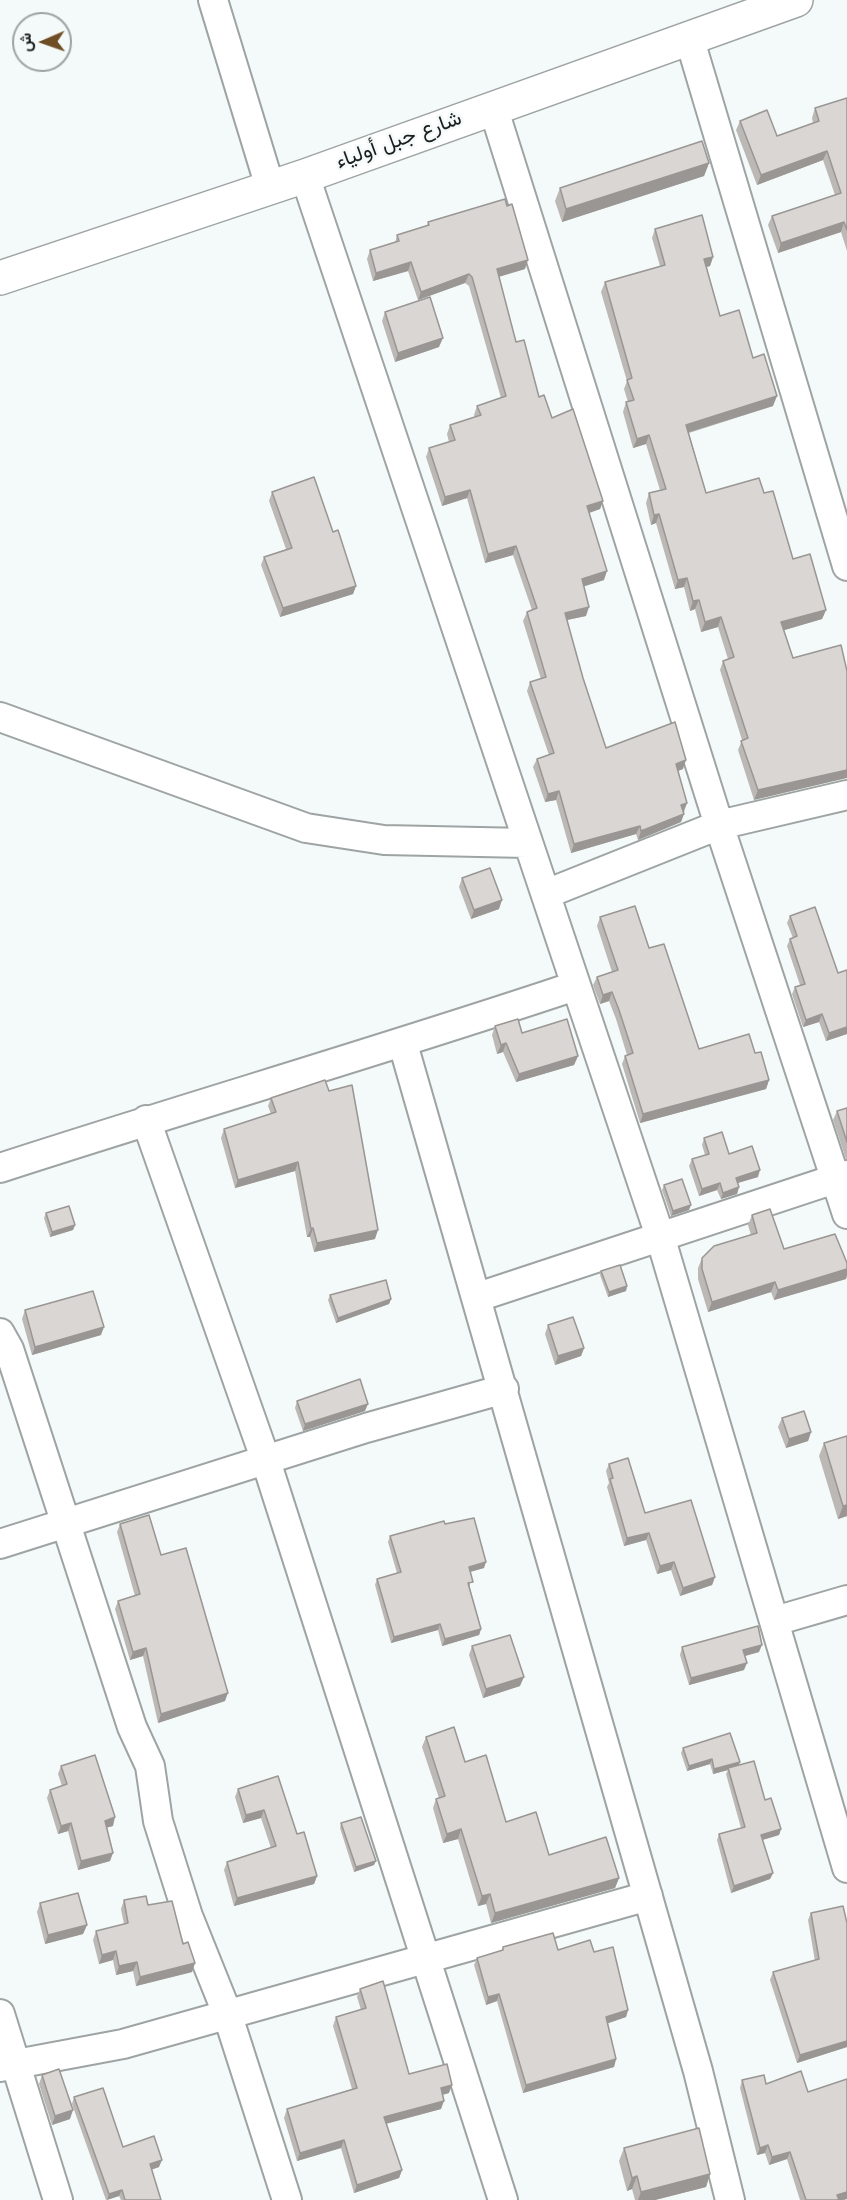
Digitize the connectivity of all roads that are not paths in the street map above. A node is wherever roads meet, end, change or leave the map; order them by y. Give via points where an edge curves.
1 (213, 0) edge
2 (796, 0) edge
3 (689, 37) junction
4 (493, 107) junction
5 (305, 176) junction
6 (270, 187) junction
7 (0, 278) edge
8 (847, 566) edge
9 (0, 717) edge
10 (847, 795) edge
11 (719, 825) junction
12 (526, 843) junction
13 (546, 894) junction
14 (575, 986) junction
15 (403, 1044) junction
16 (146, 1120) junction
17 (0, 1168) edge
18 (842, 1176) edge
19 (847, 1214) edge
20 (660, 1236) junction
21 (478, 1297) junction
22 (0, 1333) edge
23 (504, 1389) junction
24 (266, 1461) junction
25 (65, 1524) junction
26 (0, 1544) edge
27 (847, 1600) edge
28 (775, 1621) junction
29 (847, 1868) edge
30 (648, 1896) junction
31 (427, 1958) junction
32 (227, 2013) junction
33 (0, 2014) edge
34 (7, 2066) edge
35 (58, 2200) edge
36 (287, 2200) edge
37 (503, 2200) edge
38 (730, 2200) edge

1 - 6 street
2 - 3 highway, شارع جبل أولياء
3 - 4 highway, شارع جبل أولياء
3 - 8 street
4 - 5 highway, شارع جبل أولياء
4 - 11 street
5 - 6 highway, شارع جبل أولياء
5 - 12 street
6 - 7 highway, شارع جبل أولياء
9 - 12 street via 306,828 384,840
10 - 11 street
11 - 13 street
11 - 18 street
12 - 13 street
13 - 14 street
14 - 15 street
14 - 20 street
15 - 16 street
15 - 21 street
16 - 17 street
16 - 24 street
18 - 19 street
18 - 20 street
20 - 21 street
20 - 28 street
21 - 23 street
22 - 25 street via 9,1349
23 - 24 street
23 - 30 street
24 - 25 street
24 - 31 street
25 - 26 street
25 - 32 street via 132,1727 150,1766 158,1821 188,1917
27 - 28 street
28 - 29 street
30 - 31 street
30 - 38 street
31 - 32 street
31 - 37 street
32 - 34 street via 123,2044
32 - 36 street
33 - 34 street
34 - 35 street

